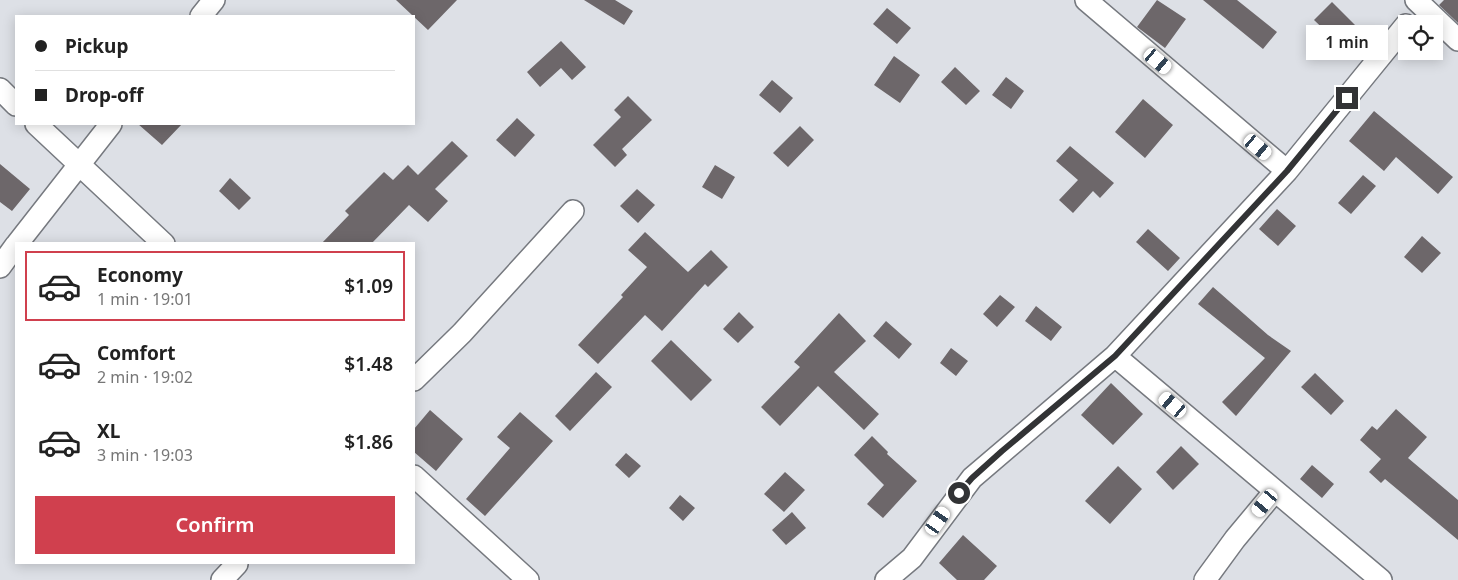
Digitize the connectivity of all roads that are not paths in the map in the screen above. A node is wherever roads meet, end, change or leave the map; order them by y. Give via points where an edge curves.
1 (214, 0) edge
2 (1086, 0) edge
3 (1422, 2) edge
4 (202, 15) edge
5 (1413, 15) edge
6 (1398, 35) edge
7 (1458, 40) edge
8 (0, 89) edge
9 (15, 104) edge
10 (37, 125) edge
11 (110, 125) edge
12 (78, 163) junction
13 (1287, 171) junction
14 (574, 211) dead end
15 (19, 242) edge
16 (162, 242) edge
17 (15, 247) edge
18 (0, 267) edge
19 (1115, 356) junction
20 (415, 379) edge
21 (415, 477) edge
22 (1275, 491) junction
23 (237, 564) edge
24 (222, 580) edge
25 (528, 580) edge
26 (886, 580) edge
27 (1205, 580) edge
28 (1381, 580) edge

1 - 4 street
2 - 13 street
3 - 5 street
3 - 7 street
6 - 13 street
8 - 9 street
10 - 12 street
11 - 12 street
12 - 15 street
12 - 16 street
13 - 19 street
14 - 20 street via 462,334
17 - 18 street
19 - 22 street
19 - 26 street via 972,478 912,558
21 - 25 street
22 - 27 street via 1234,539
22 - 28 street
23 - 24 street

